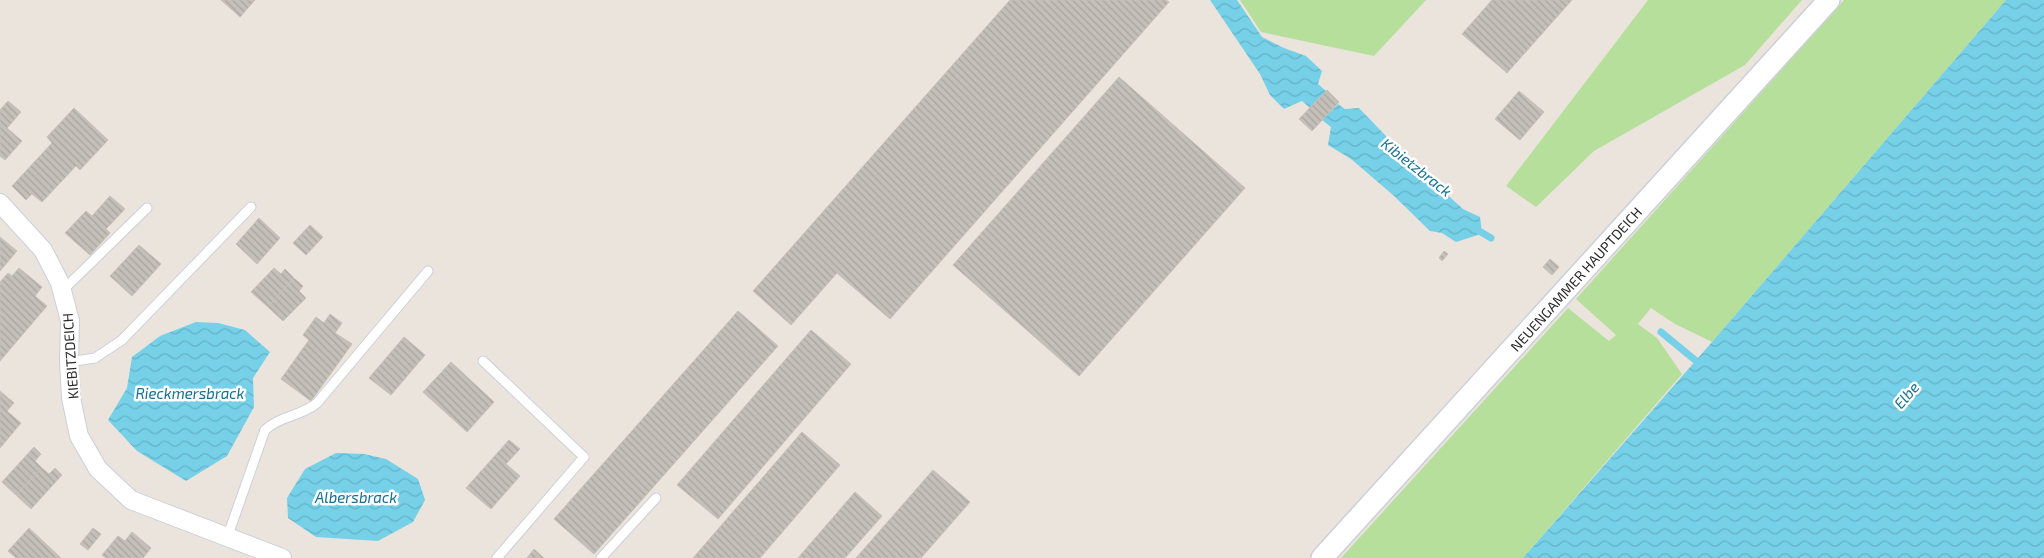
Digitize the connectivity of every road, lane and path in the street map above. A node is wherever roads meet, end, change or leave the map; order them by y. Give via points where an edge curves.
1 (1829, 0) edge
2 (0, 203) edge
3 (147, 208) dead end
4 (251, 208) dead end
5 (428, 270) dead end
6 (62, 291) junction
7 (483, 361) dead end
8 (69, 362) junction
9 (656, 498) dead end
10 (227, 538) junction
11 (282, 558) edge
12 (497, 558) edge
13 (601, 558) edge
14 (1322, 558) edge

1 - 14 street, NEUENGAMMER HAUPTDEICH
2 - 6 street, KIEBITZDEICH via 43,250
3 - 6 lane
4 - 8 lane via 122,340 95,358
5 - 10 lane via 318,403 277,421 265,430
6 - 8 street, KIEBITZDEICH via 70,321
7 - 12 lane via 584,458
8 - 10 street, KIEBITZDEICH via 71,398 80,436 98,468 131,500
9 - 13 lane
10 - 11 street, KIEBITZDEICH

